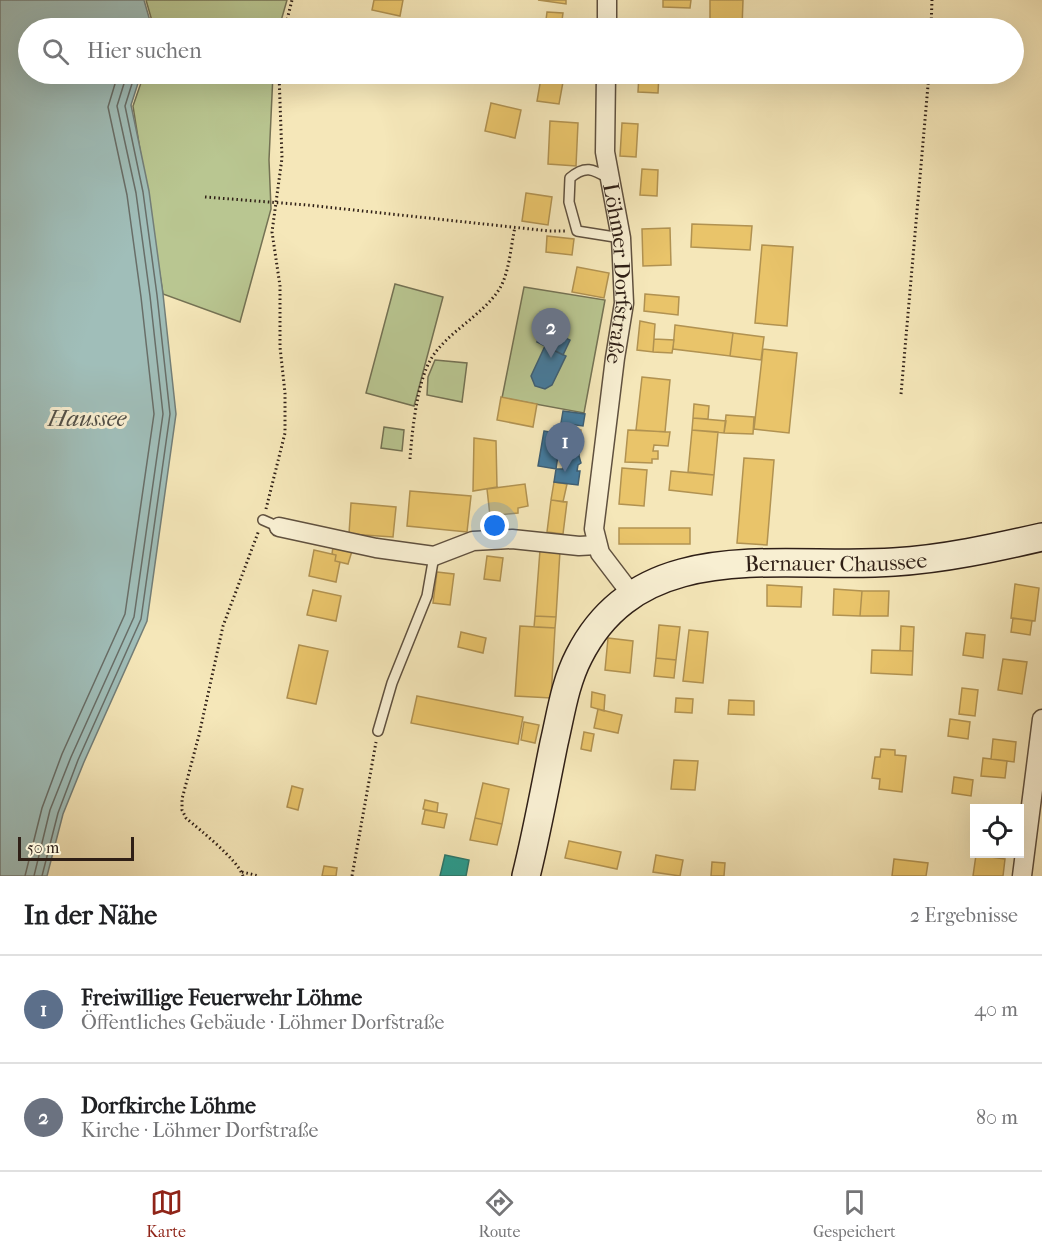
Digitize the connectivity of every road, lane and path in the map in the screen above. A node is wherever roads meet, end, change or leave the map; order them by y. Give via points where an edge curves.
1 (292, 0) edge
2 (607, 0) edge
3 (932, 0) edge
4 (288, 18) edge
5 (607, 18) edge
6 (931, 18) edge
7 (279, 84) edge
8 (606, 84) edge
9 (927, 84) edge
10 (610, 179) junction
11 (205, 197) dead end
12 (277, 204) junction
13 (515, 227) junction
14 (577, 231) junction
15 (621, 238) junction
16 (901, 394) dead end
17 (410, 459) dead end
18 (271, 524) junction
19 (1042, 537) edge
20 (597, 545) junction
21 (434, 556) junction
22 (633, 595) junction
23 (1042, 719) edge
24 (378, 731) joint
25 (243, 874) edge
26 (259, 876) edge
27 (352, 876) edge
28 (526, 876) edge
29 (1022, 876) edge

1 - 4 path
2 - 5 street
3 - 6 path
7 - 12 path via 282,158
8 - 10 street, Löhmer Dorfstraße via 605,152
9 - 16 path
10 - 14 lane via 594,170 579,170 570,178 569,202
10 - 15 street, Löhmer Dorfstraße
11 - 12 path
12 - 13 path
12 - 18 path via 272,232 280,286 285,433
13 - 14 path
13 - 17 path via 503,282 472,319 445,341 429,363
14 - 15 lane
15 - 20 street, Löhmer Dorfstraße via 624,303 594,530
18 - 21 street via 375,548
18 - 25 path via 223,626 182,799 186,818
19 - 22 main road, Bernauer Chaussee via 894,562 712,565 665,578
20 - 21 street via 512,539 473,541
20 - 22 street, Löhmer Dorfstraße
21 - 24 lane via 423,607 392,683
22 - 28 main road via 600,625 573,669
23 - 29 street
24 - 27 path
25 - 26 path

